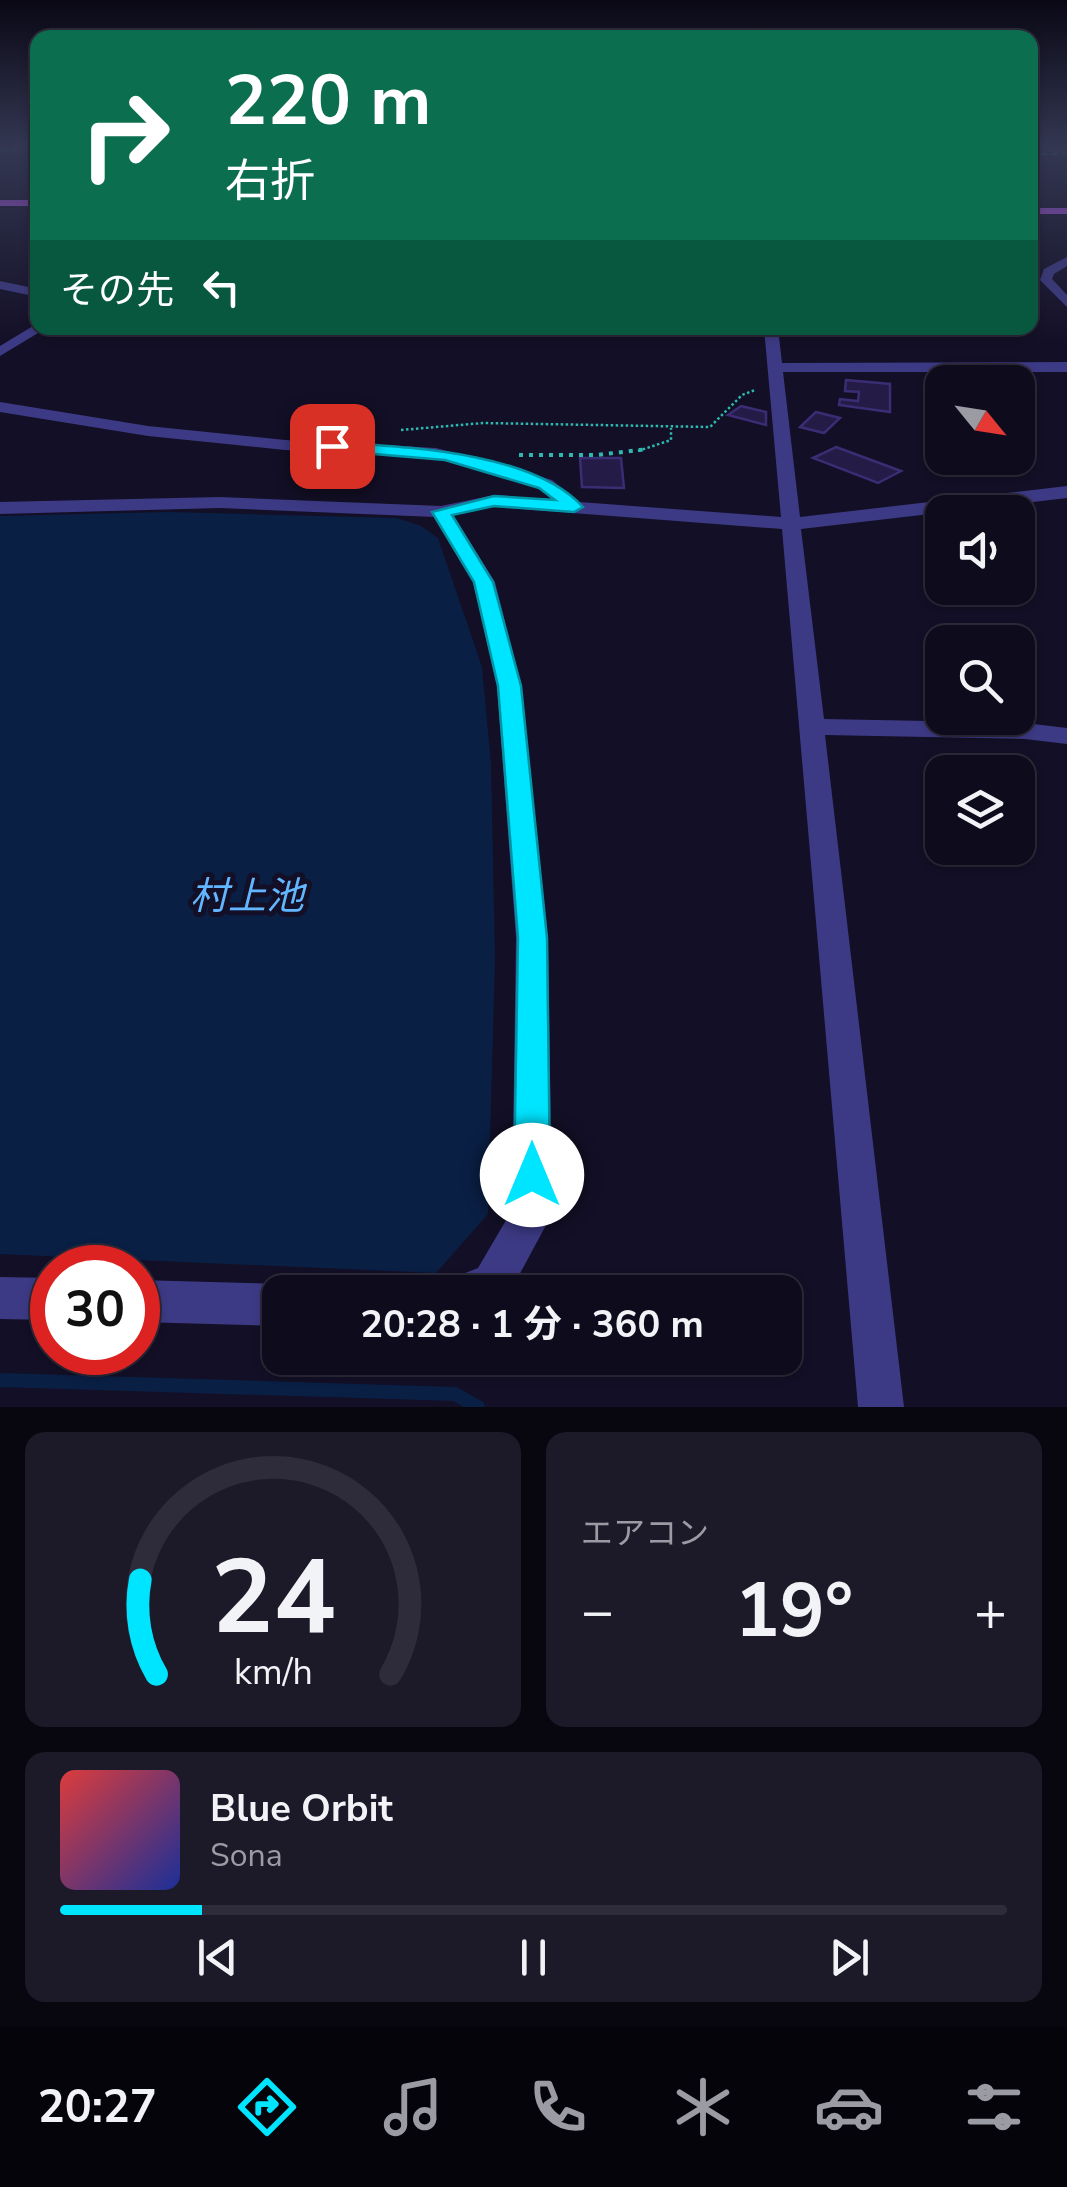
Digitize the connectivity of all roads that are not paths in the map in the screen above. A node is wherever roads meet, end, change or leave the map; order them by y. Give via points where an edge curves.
1 (1067, 262) edge
2 (0, 285) edge
3 (30, 291) edge
4 (1067, 303) edge
5 (30, 332) edge
6 (773, 335) edge
7 (0, 352) edge
8 (1067, 367) edge
9 (776, 376) junction
10 (0, 407) edge
11 (1067, 492) edge
12 (574, 507) junction
13 (0, 508) edge
14 (441, 512) junction
15 (791, 524) junction
16 (811, 726) junction
17 (1067, 736) edge
18 (497, 1275) edge
19 (0, 1298) edge
20 (30, 1299) edge
21 (160, 1301) edge
22 (262, 1304) edge
23 (881, 1407) edge

1 - 4 street via 1046,280
2 - 3 street
5 - 7 street
6 - 9 street
8 - 9 street
9 - 15 street
10 - 12 street via 148,431 436,453 545,484
11 - 15 street
12 - 14 street via 494,501
12 - 15 street
13 - 14 street via 204,502
14 - 18 street via 484,582 510,686 532,938 532,1214
15 - 16 street
16 - 17 street
16 - 23 street
19 - 20 street
21 - 22 street

